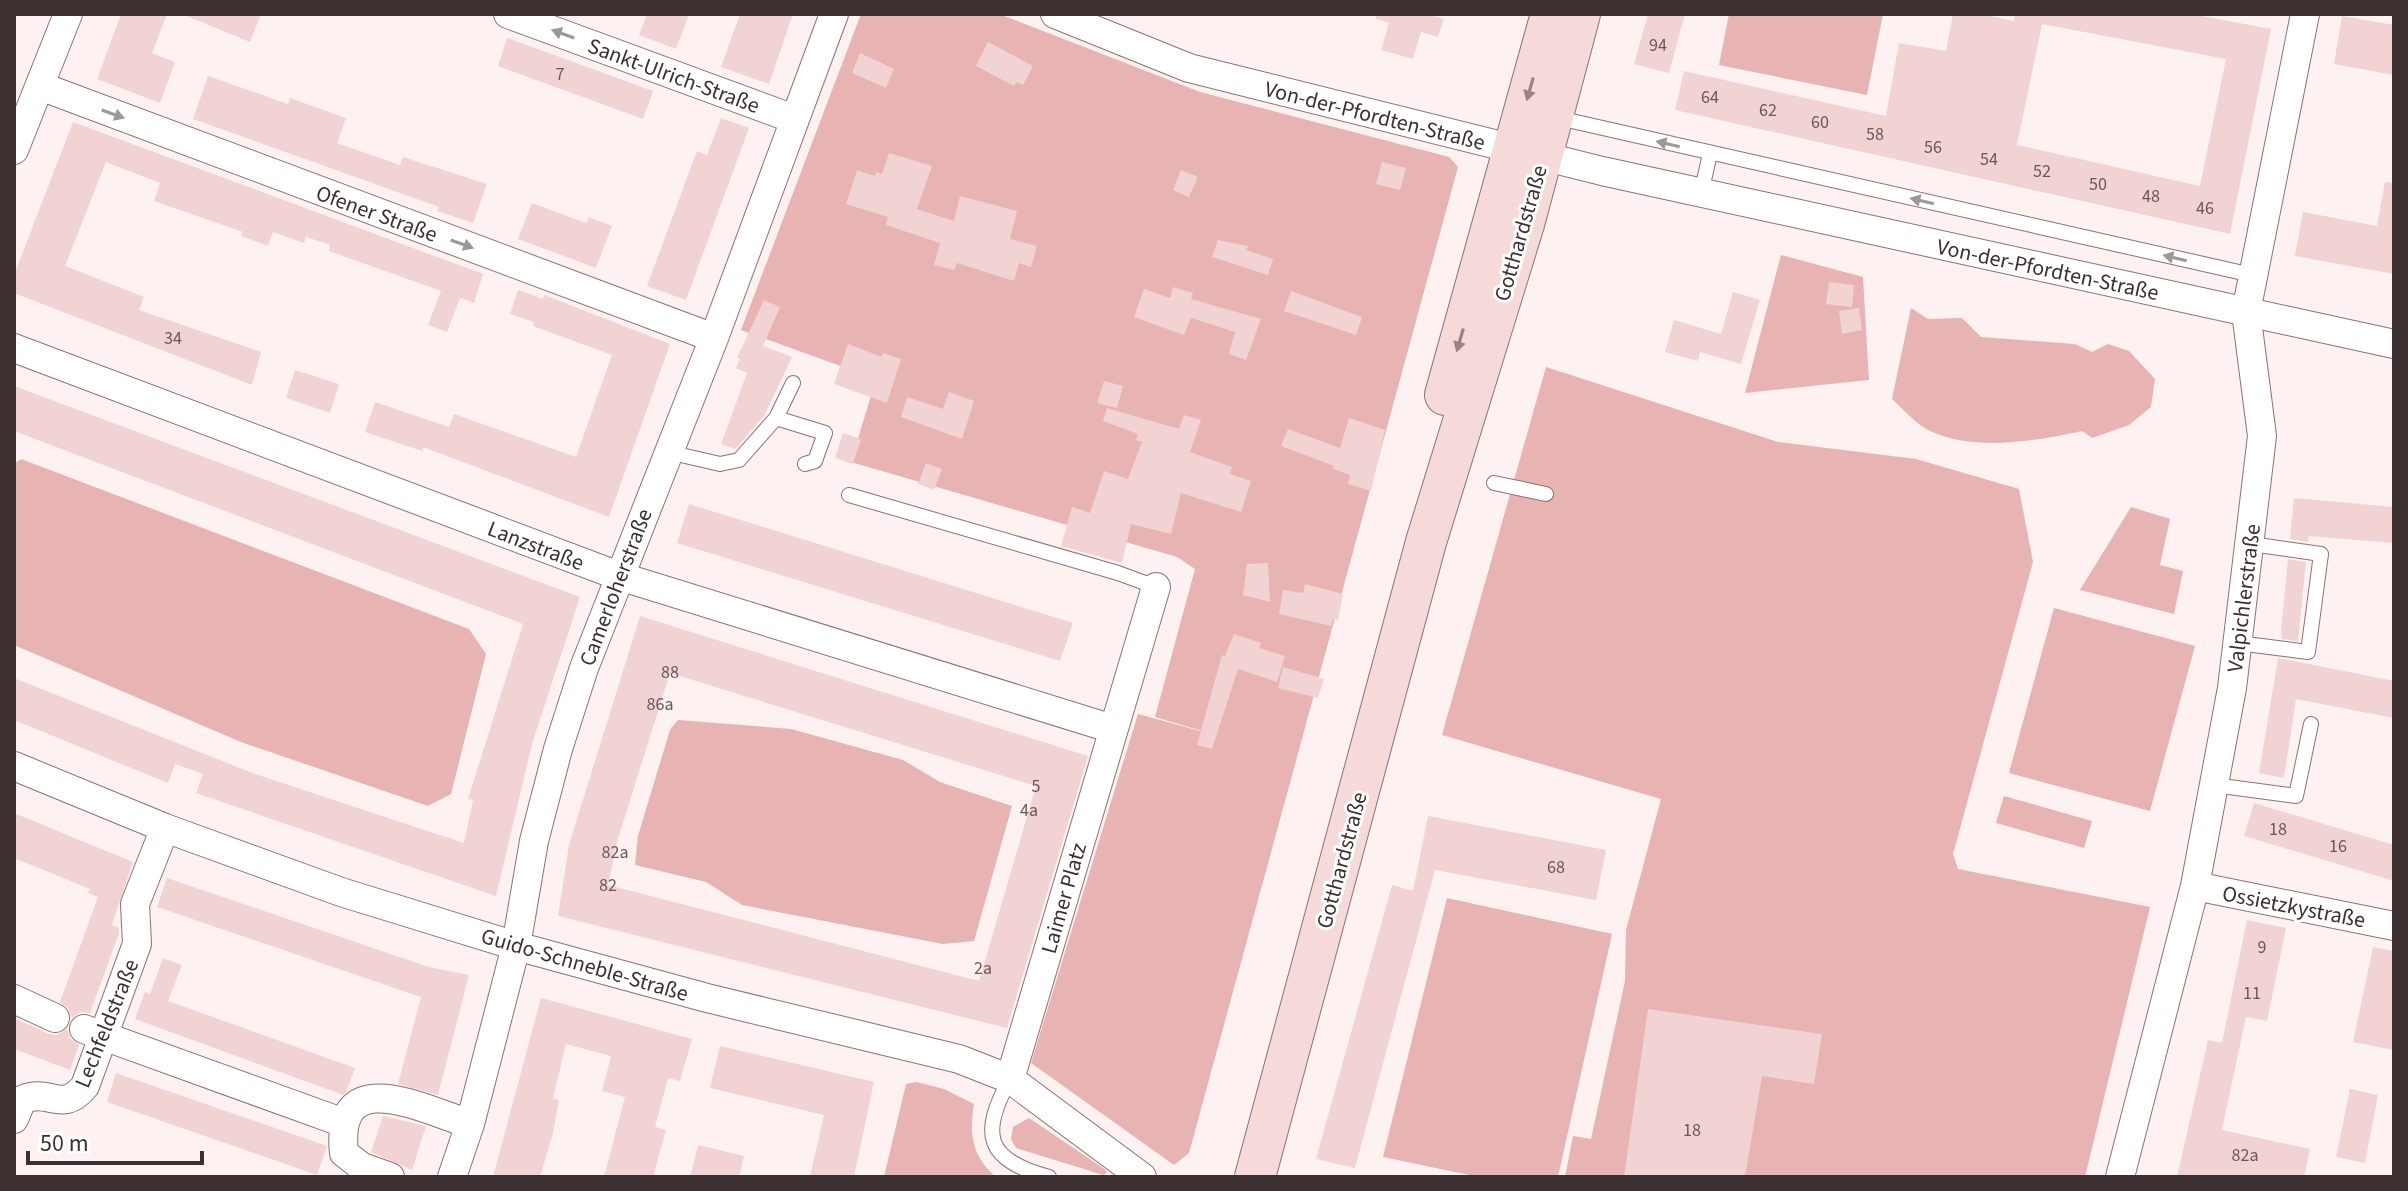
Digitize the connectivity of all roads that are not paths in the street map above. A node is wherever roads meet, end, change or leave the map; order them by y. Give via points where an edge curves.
1 (68, 14) edge
2 (508, 14) edge
3 (834, 14) edge
4 (1055, 14) edge
5 (1551, 14) edge
6 (1580, 14) edge
7 (2305, 14) edge
8 (40, 86) junction
9 (1552, 117) junction
10 (794, 119) junction
11 (14, 150) edge
12 (1527, 153) junction
13 (1710, 154) junction
14 (1701, 193) junction
15 (2252, 275) junction
16 (2246, 312) junction
17 (714, 338) junction
18 (2394, 344) edge
19 (14, 348) edge
20 (793, 383) dead end
21 (776, 418) junction
22 (668, 452) junction
23 (805, 464) dead end
24 (1494, 483) dead end
25 (1546, 494) dead end
26 (849, 495) dead end
27 (2251, 544) junction
28 (619, 576) junction
29 (1156, 587) joint
30 (2238, 643) junction
31 (2311, 724) dead end
32 (1113, 729) junction
33 (14, 766) edge
34 (2214, 785) junction
35 (165, 828) junction
36 (2195, 886) junction
37 (2394, 926) edge
38 (516, 946) junction
39 (14, 999) edge
40 (55, 1018) dead end
41 (94, 1033) junction
42 (1010, 1079) junction
43 (14, 1119) edge
44 (344, 1123) junction
45 (470, 1124) junction
46 (390, 1177) edge
47 (452, 1177) edge
48 (1049, 1177) edge
49 (1142, 1177) edge
50 (1255, 1177) edge
51 (2120, 1177) edge

1 - 8 street
10 -> 2 street, Sankt-Ulrich-Straße
3 - 10 street, Camerloherstraße
4 - 12 street, Von-der-Pfordten-Straße via 1189,68
5 -> 12 street, Gotthardstraße
6 - 9 street, Gotthardstraße
7 - 15 street, Valpichlerstraße
8 - 11 street
8 -> 17 street, Ofener Straße
9 - 12 street, Gotthardstraße
13 -> 9 lane, Von-der-Pfordten-Straße
10 - 17 street, Camerloherstraße
12 - 14 street, Von-der-Pfordten-Straße
12 - 50 street, Gotthardstraße via 1445,396 1426,542
13 - 14 lane
15 -> 13 lane, Von-der-Pfordten-Straße
14 - 16 street, Von-der-Pfordten-Straße
15 - 16 street, Valpichlerstraße
16 - 18 street, Von-der-Pfordten-Straße
16 - 27 street, Valpichlerstraße via 2262,436
17 - 22 street, Camerloherstraße
19 - 28 street, Lanzstraße
20 - 21 lane
21 - 22 lane via 739,460 720,464
21 - 23 lane via 825,433 815,461
22 - 28 street, Camerloherstraße
24 - 25 lane
26 - 29 lane
27 - 30 street, Valpichlerstraße
27 - 30 lane via 2321,554 2308,652
28 - 32 street, Lanzstraße
28 - 38 street, Camerloherstraße via 558,749 534,841
29 - 32 street, Laimer Platz
30 - 34 street, Valpichlerstraße
31 - 34 lane via 2296,796
32 - 42 street, Laimer Platz
33 - 35 street, Guido-Schneble-Straße
34 - 36 street, Valpichlerstraße
35 - 38 street, Guido-Schneble-Straße via 341,892
35 - 41 street, Lechfeldstraße via 135,904 137,944
36 - 37 street, Ossietzkystraße
36 - 51 street, Valpichlerstraße
38 - 42 street, Guido-Schneble-Straße via 959,1059
38 - 45 street, Camerloherstraße
39 - 40 street
41 - 43 street, Lechfeldstraße via 85,1086 75,1098 64,1102 35,1094 22,1100
41 - 44 street
42 - 48 lane, Laimer Platz via 995,1106 990,1133 996,1151 1008,1162
42 - 49 street, Guido-Schneble-Straße
44 - 45 street via 352,1107 367,1097
44 - 46 street via 344,1153 362,1167
45 - 47 street, Camerloherstraße

